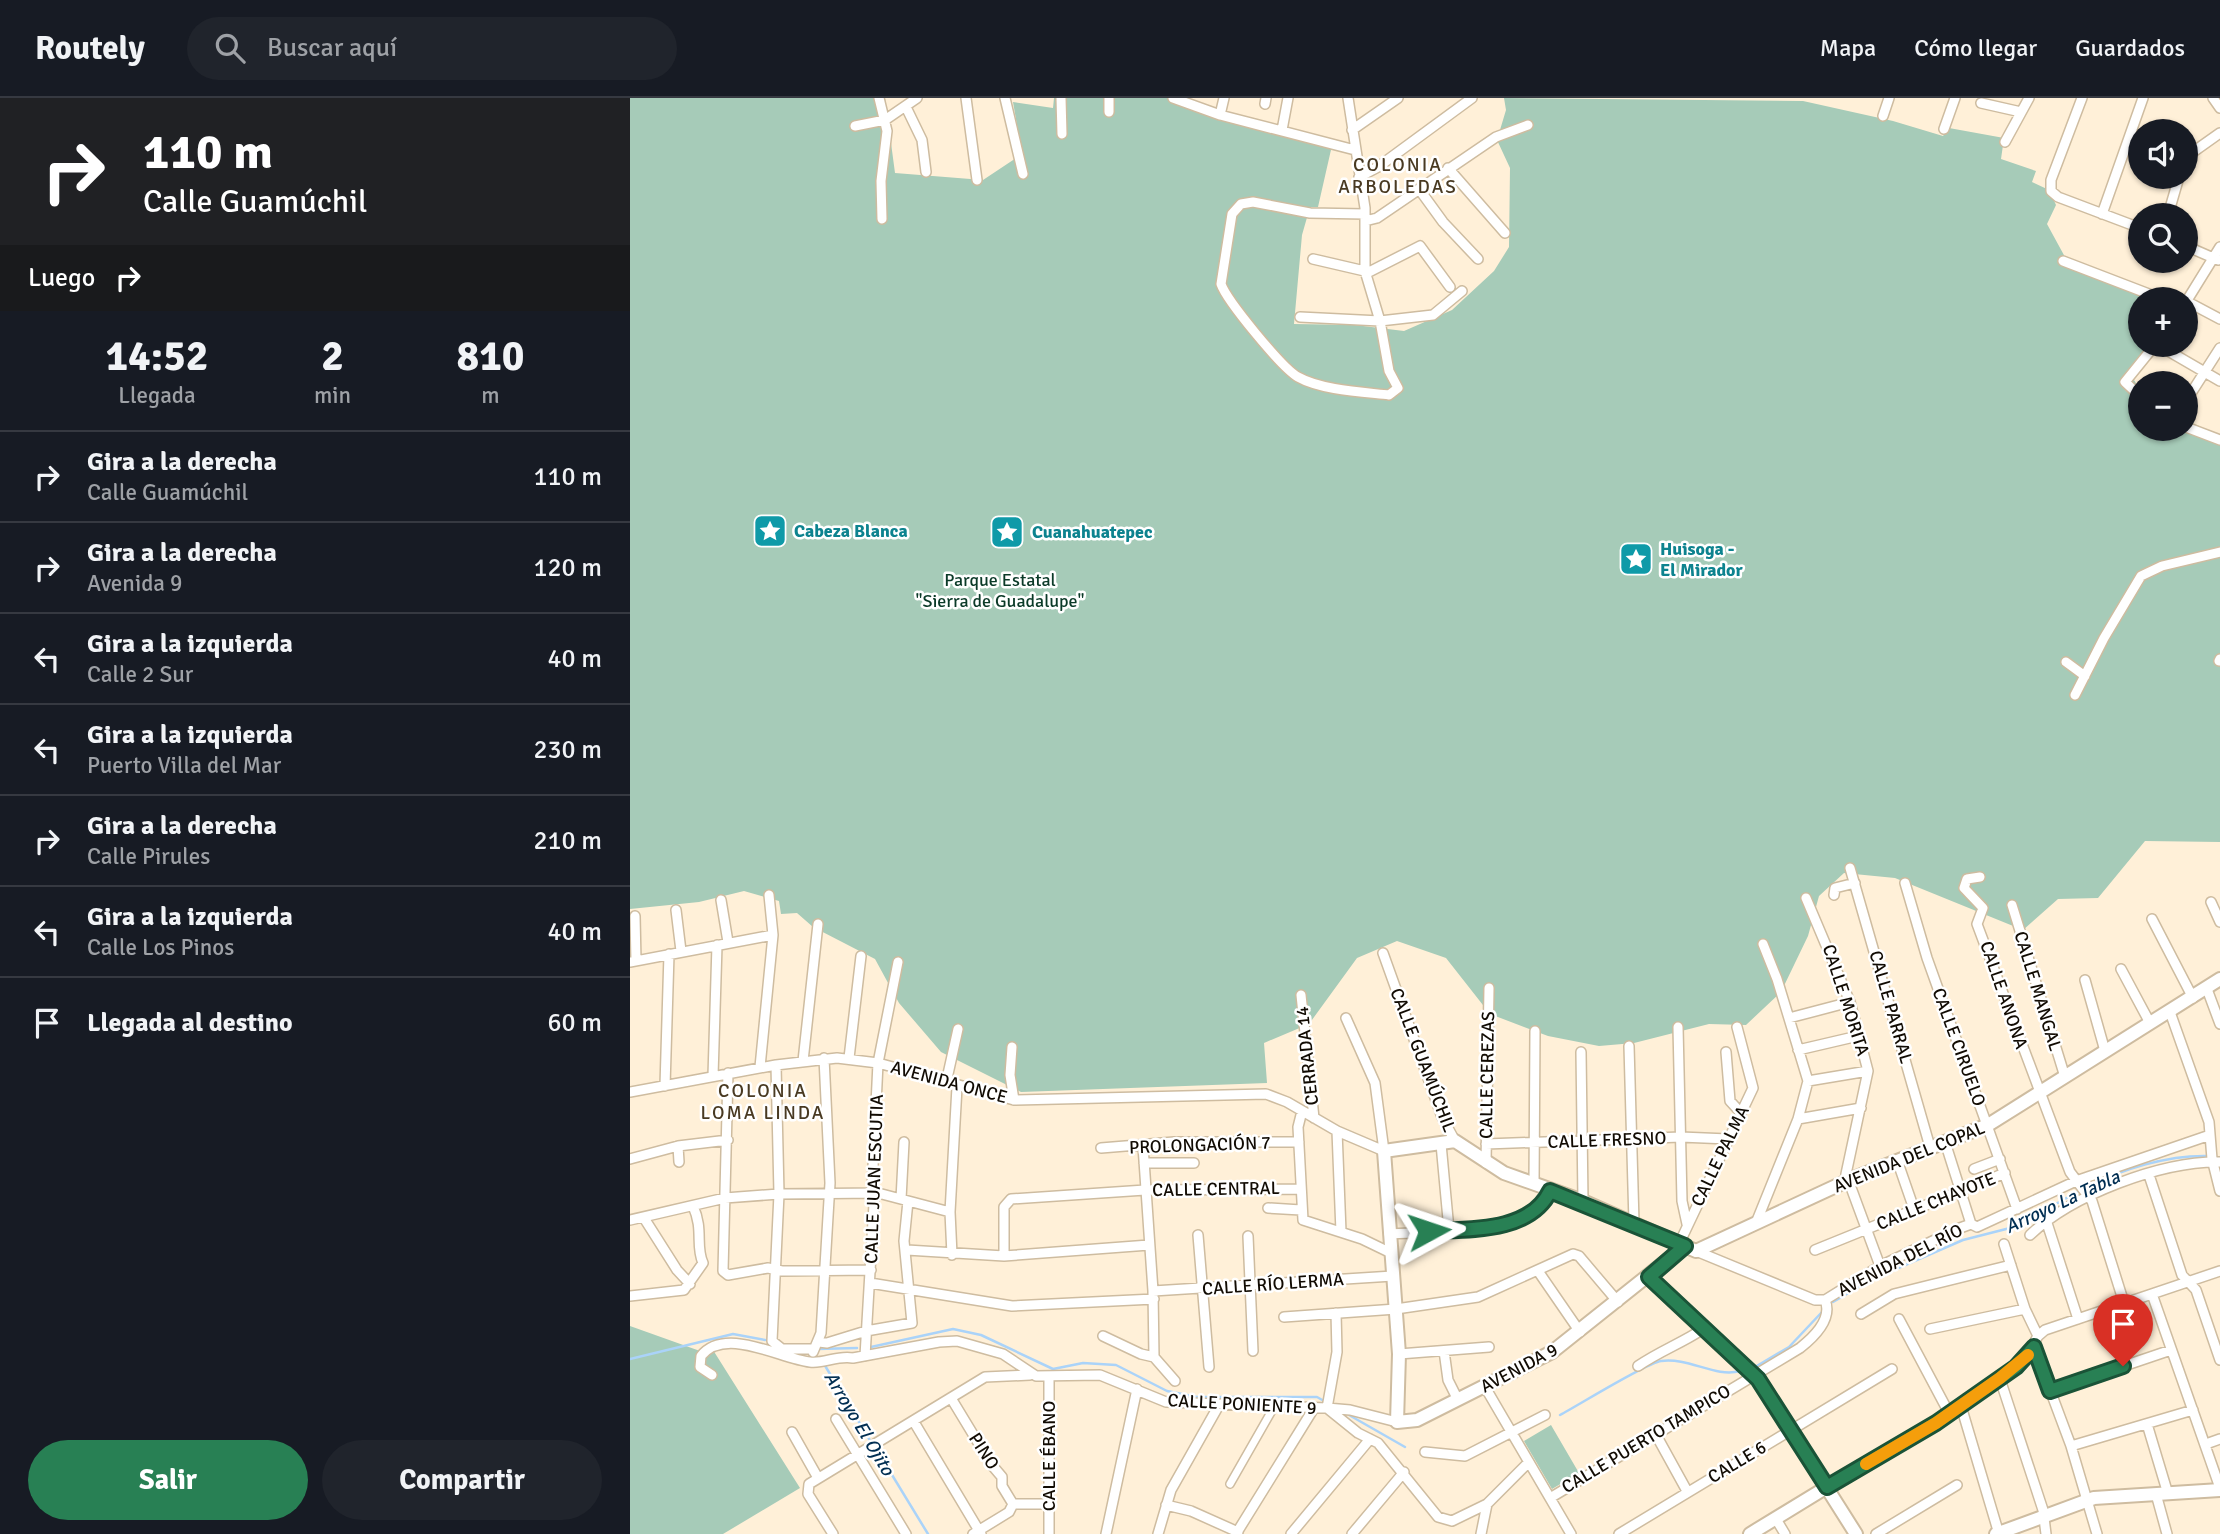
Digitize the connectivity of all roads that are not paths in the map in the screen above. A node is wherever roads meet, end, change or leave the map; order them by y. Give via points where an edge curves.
1 (879, 98) edge
2 (917, 98) edge
3 (966, 98) edge
4 (1004, 98) edge
5 (1061, 98) edge
6 (1109, 98) edge
7 (1173, 98) edge
8 (1196, 98) edge
9 (1224, 98) edge
10 (1288, 98) edge
11 (1348, 98) edge
12 (1398, 98) edge
13 (1472, 98) edge
14 (1889, 98) edge
15 (1955, 98) edge
16 (2029, 98) edge
17 (2082, 98) edge
18 (2143, 98) edge
19 (2213, 98) edge
20 (1981, 103) dead end
21 (906, 107) junction
22 (1199, 108) junction
23 (2220, 108) edge
24 (1109, 112) dead end
25 (2021, 112) junction
26 (1220, 115) junction
27 (1883, 116) dead end
28 (885, 120) junction
29 (1528, 125) dead end
30 (855, 126) dead end
31 (1944, 129) dead end
32 (1352, 130) junction
33 (1282, 131) junction
34 (2220, 133) edge
35 (1062, 134) dead end
36 (2005, 142) dead end
37 (2198, 149) edge
38 (1355, 150) junction
39 (1448, 168) junction
40 (926, 172) dead end
41 (1023, 174) dead end
42 (1359, 177) junction
43 (976, 180) dead end
44 (1419, 189) junction
45 (2102, 214) junction
46 (1365, 218) junction
47 (882, 219) dead end
48 (2128, 224) edge
49 (1505, 233) dead end
50 (2220, 247) edge
51 (2198, 251) edge
52 (1312, 259) dead end
53 (1478, 259) dead end
54 (2218, 260) edge
55 (2063, 261) dead end
56 (1365, 271) junction
57 (1450, 287) dead end
58 (2131, 287) edge
59 (2197, 287) edge
60 (1462, 291) dead end
61 (2198, 307) edge
62 (1300, 317) dead end
63 (2220, 319) edge
64 (1380, 321) junction
65 (2220, 348) edge
66 (2147, 357) edge
67 (2177, 357) edge
68 (2135, 371) edge
69 (2203, 373) junction
70 (2198, 381) edge
71 (2220, 381) edge
72 (2198, 432) edge
73 (2220, 440) edge
74 (2220, 552) edge
75 (2066, 662) dead end
76 (2085, 676) junction
77 (2075, 695) dead end
78 (1850, 868) dead end
79 (1980, 877) dead end
80 (1905, 883) dead end
81 (1855, 884) junction
82 (769, 895) dead end
83 (1835, 895) dead end
84 (1806, 898) dead end
85 (721, 900) dead end
86 (2211, 902) dead end
87 (2012, 905) dead end
88 (676, 910) dead end
89 (635, 916) dead end
90 (2152, 919) dead end
91 (2220, 922) edge
92 (818, 924) dead end
93 (773, 935) junction
94 (728, 942) junction
95 (1763, 944) dead end
96 (717, 945) junction
97 (681, 951) junction
98 (1383, 953) dead end
99 (669, 954) junction
100 (861, 956) dead end
101 (633, 962) edge
102 (898, 962) dead end
103 (2121, 969) dead end
104 (2220, 979) edge
105 (2085, 980) dead end
106 (1489, 988) dead end
107 (2207, 989) junction
108 (1301, 995) dead end
109 (2193, 998) junction
110 (1850, 1002) junction
111 (2170, 1012) junction
112 (1346, 1018) dead end
113 (1789, 1018) junction
114 (2150, 1024) junction
115 (2220, 1024) edge
116 (1678, 1027) dead end
117 (1737, 1027) dead end
118 (958, 1029) dead end
119 (1535, 1031) dead end
120 (1858, 1036) junction
121 (1629, 1046) dead end
122 (1012, 1047) dead end
123 (1798, 1050) junction
124 (2105, 1051) junction
125 (1581, 1052) dead end
126 (1726, 1052) dead end
127 (824, 1058) junction
128 (849, 1058) junction
129 (803, 1060) junction
130 (878, 1063) junction
131 (776, 1065) junction
132 (760, 1067) junction
133 (1868, 1071) junction
134 (728, 1073) junction
135 (713, 1076) junction
136 (2064, 1077) junction
137 (1808, 1081) junction
138 (946, 1083) junction
139 (665, 1086) junction
140 (957, 1087) junction
141 (630, 1092) edge
142 (2040, 1093) junction
143 (1014, 1100) junction
144 (1861, 1108) junction
145 (1302, 1111) junction
146 (1741, 1113) junction
147 (2220, 1115) edge
148 (1314, 1118) junction
149 (1798, 1119) junction
150 (2209, 1122) junction
151 (1988, 1125) junction
152 (1337, 1131) junction
153 (1681, 1137) junction
154 (1631, 1139) junction
155 (1728, 1139) junction
156 (728, 1140) junction
157 (1455, 1141) junction
158 (904, 1142) dead end
159 (1298, 1142) junction
160 (1582, 1142) junction
161 (1945, 1142) junction
162 (1532, 1143) junction
163 (1441, 1144) junction
164 (1486, 1144) junction
165 (678, 1146) junction
166 (1143, 1146) junction
167 (1930, 1147) junction
168 (1101, 1148) dead end
169 (1384, 1152) junction
170 (2214, 1152) edge
171 (630, 1159) edge
172 (2000, 1159) junction
173 (1897, 1160) junction
174 (679, 1162) dead end
175 (1144, 1163) junction
176 (1194, 1163) dead end
177 (1486, 1163) junction
178 (1974, 1169) dead end
179 (2005, 1173) junction
180 (2149, 1175) junction
181 (1849, 1180) junction
182 (1534, 1184) junction
183 (2082, 1188) junction
184 (1299, 1189) junction
185 (1145, 1190) junction
186 (1550, 1191) junction
187 (1959, 1191) junction
188 (2220, 1191) edge
189 (873, 1193) junction
190 (779, 1194) junction
191 (828, 1194) junction
192 (725, 1198) junction
193 (905, 1200) junction
194 (1583, 1201) junction
195 (694, 1206) junction
196 (1268, 1208) dead end
197 (1914, 1209) junction
198 (2017, 1209) junction
199 (1301, 1210) junction
200 (950, 1212) junction
201 (644, 1218) junction
202 (630, 1220) edge
203 (2046, 1220) junction
204 (1633, 1223) junction
205 (1687, 1224) junction
206 (1756, 1224) junction
207 (1971, 1224) junction
208 (1867, 1228) junction
209 (1449, 1230) junction
210 (1341, 1232) junction
211 (1389, 1234) junction
212 (2030, 1235) dead end
213 (1198, 1236) dead end
214 (1248, 1236) dead end
215 (2004, 1244) dead end
216 (1149, 1245) junction
217 (1687, 1247) junction
218 (907, 1250) junction
219 (1815, 1250) dead end
220 (1391, 1253) junction
221 (952, 1255) junction
222 (1004, 1256) junction
223 (722, 1258) junction
224 (703, 1263) junction
225 (2011, 1265) junction
226 (1880, 1266) junction
227 (777, 1270) junction
228 (871, 1270) junction
229 (824, 1271) junction
230 (1538, 1271) junction
231 (2220, 1271) edge
232 (1393, 1276) junction
233 (1649, 1277) junction
234 (2188, 1282) junction
235 (870, 1283) junction
236 (690, 1284) junction
237 (1251, 1286) junction
238 (908, 1289) junction
239 (1203, 1289) junction
240 (2152, 1294) junction
241 (1153, 1295) junction
242 (630, 1296) edge
243 (1825, 1300) junction
244 (1618, 1302) junction
245 (2124, 1303) junction
246 (1396, 1309) junction
247 (2025, 1309) junction
248 (1336, 1313) junction
249 (1861, 1314) dead end
250 (1284, 1317) dead end
251 (1899, 1319) dead end
252 (2078, 1319) junction
253 (1703, 1329) junction
254 (1930, 1329) dead end
255 (866, 1331) junction
256 (1580, 1332) junction
257 (1103, 1336) dead end
258 (2038, 1336) junction
259 (816, 1345) junction
260 (1489, 1347) dead end
261 (2034, 1347) junction
262 (2171, 1350) junction
263 (1253, 1351) dead end
264 (1444, 1351) junction
265 (1399, 1354) junction
266 (865, 1356) junction
267 (1154, 1357) junction
268 (2220, 1360) edge
269 (811, 1363) junction
270 (1638, 1366) dead end
271 (1209, 1367) dead end
272 (1892, 1368) dead end
273 (712, 1375) dead end
274 (1031, 1375) junction
275 (1754, 1375) junction
276 (1049, 1378) junction
277 (2000, 1378) junction
278 (1175, 1381) dead end
279 (1485, 1387) junction
280 (1137, 1389) junction
281 (2050, 1391) junction
282 (951, 1398) junction
283 (1458, 1400) junction
284 (1219, 1405) junction
285 (1961, 1406) junction
286 (1274, 1407) junction
287 (1314, 1408) junction
288 (1327, 1408) junction
289 (2193, 1410) junction
290 (1949, 1413) junction
291 (1545, 1415) dead end
292 (836, 1419) dead end
293 (914, 1422) junction
294 (1397, 1422) junction
295 (2147, 1424) junction
296 (1790, 1430) junction
297 (792, 1432) dead end
298 (1655, 1433) junction
299 (1511, 1434) junction
300 (1370, 1438) junction
301 (2220, 1439) edge
302 (2206, 1444) junction
303 (2071, 1446) junction
304 (1425, 1452) dead end
305 (859, 1454) junction
306 (1528, 1462) junction
307 (1404, 1472) junction
308 (818, 1478) junction
309 (1230, 1484) dead end
310 (1957, 1485) dead end
311 (1827, 1487) junction
312 (2220, 1489) edge
313 (1687, 1492) junction
314 (2162, 1494) junction
315 (1550, 1498) junction
316 (2087, 1501) junction
317 (1013, 1504) junction
318 (1049, 1504) junction
319 (1487, 1504) junction
320 (1166, 1505) junction
321 (2043, 1517) junction
322 (1776, 1519) junction
323 (977, 1533) edge
324 (1237, 1533) edge
325 (833, 1534) edge
326 (906, 1534) edge
327 (1049, 1534) edge
328 (1106, 1534) edge
329 (1158, 1534) edge
330 (1291, 1534) edge
331 (1352, 1534) edge
332 (1481, 1534) edge
333 (1572, 1534) edge
334 (1619, 1534) edge
335 (1750, 1534) edge
336 (1785, 1534) edge
337 (1856, 1534) edge
338 (1876, 1534) edge
339 (1998, 1534) edge
340 (2046, 1534) edge
341 (2097, 1534) edge
342 (2167, 1534) edge

1 - 28 street
2 - 21 street
3 - 43 street
4 - 41 street
5 - 35 street
6 - 24 street
7 - 22 street
8 - 22 street
9 - 26 street
10 - 33 street
11 - 32 street
12 - 32 street
13 - 42 street
14 - 27 street
15 - 31 street
16 - 25 street
17 - 45 street via 2051,191
18 - 45 street
19 - 23 street
20 - 25 street
21 - 28 street
21 - 40 street via 922,140
22 - 26 street
25 - 36 street
26 - 33 street
28 - 30 street
28 - 47 street
29 - 39 street via 1496,138
32 - 38 street
33 - 38 street
34 - 37 street
38 - 42 street
39 - 44 street
39 - 49 street
42 - 46 street
44 - 46 street via 1377,218
44 - 53 street
45 - 48 street
46 - 56 street
46 - 64 street via 1253,202 1238,206 1227,233 1221,284 1296,376 1340,389 1389,394 1398,390 1389,371
50 - 54 street
51 - 54 street
52 - 56 street
54 - 59 street
55 - 58 street
56 - 57 street via 1377,270 1420,246
56 - 64 street
60 - 64 street via 1433,315
61 - 63 street
62 - 64 street
65 - 69 street
66 - 68 street
67 - 69 street
69 - 70 street
69 - 71 street
72 - 73 street
74 - 76 street via 2141,576
75 - 76 street
76 - 77 street
78 - 81 street, CALLE PARRAL
79 - 142 street, CALLE ANONA via 1967,879 1963,886 1983,908 1978,924
80 - 151 street, CALLE CIRUELO
81 - 83 street via 1835,888
81 - 167 street, CALLE PARRAL
82 - 93 street
84 - 110 street, CALLE MORITA
85 - 94 street
86 - 91 street
87 - 136 street, CALLE MANGAL
88 - 97 street
89 - 101 street
90 - 109 street
92 - 129 street
93 - 94 street
93 - 132 street
94 - 96 street
95 - 113 street
96 - 97 street
96 - 135 street
97 - 99 street
98 - 157 street, CALLE GUAMÚCHIL via 1442,1117
99 - 101 street
99 - 139 street
100 - 128 street
102 - 130 street, CALLE JUAN ESCUTIA
103 - 114 street
104 - 107 street, AVENIDA DEL COPAL
105 - 124 street
106 - 164 street, CALLE CEREZAS
107 - 109 street, AVENIDA DEL COPAL
107 - 115 street
108 - 148 street, CERRADA 14
109 - 111 street, AVENIDA DEL COPAL
110 - 113 street
110 - 120 street, CALLE MORITA
111 - 114 street, AVENIDA DEL COPAL
111 - 150 street
112 - 169 street via 1375,1083
113 - 123 street
114 - 124 street, AVENIDA DEL COPAL
116 - 153 street
117 - 146 street, CALLE PALMA via 1754,1083
118 - 138 street
119 - 162 street
120 - 123 street
120 - 133 street, CALLE MORITA
121 - 154 street
122 - 143 street
123 - 137 street
124 - 136 street, AVENIDA DEL COPAL
125 - 160 street
126 - 146 street via 1730,1101
127 - 128 street, AVENIDA ONCE
127 - 129 street, AVENIDA ONCE
127 - 191 street
128 - 130 street, AVENIDA ONCE
129 - 131 street, AVENIDA ONCE
130 - 138 street, AVENIDA ONCE
130 - 189 street, CALLE JUAN ESCUTIA
131 - 132 street, AVENIDA ONCE
131 - 190 street
132 - 134 street, AVENIDA ONCE
133 - 137 street
133 - 144 street, CALLE MORITA
134 - 135 street, AVENIDA ONCE
134 - 156 street
135 - 139 street, AVENIDA ONCE
136 - 142 street, AVENIDA DEL COPAL
137 - 149 street
138 - 140 street, AVENIDA ONCE
139 - 141 street, AVENIDA ONCE
140 - 143 street, AVENIDA ONCE
140 - 200 street
142 - 151 street, AVENIDA DEL COPAL
142 - 183 street
143 - 145 street, AVENIDA ONCE via 1258,1093 1275,1096
144 - 149 street
144 - 181 street, CALLE MORITA via 1847,1168
145 - 148 street, AVENIDA ONCE
145 - 159 street
146 - 155 street, CALLE PALMA
147 - 150 street
148 - 152 street, AVENIDA ONCE
149 - 206 street
150 - 170 street
151 - 161 street, AVENIDA DEL COPAL
151 - 172 street, CALLE CIRUELO
152 - 169 street, AVENIDA ONCE
152 - 210 street
153 - 154 street, CALLE FRESNO
153 - 155 street, CALLE FRESNO
153 - 205 street
154 - 160 street, CALLE FRESNO
154 - 204 street
155 - 205 street, CALLE PALMA
156 - 165 street
156 - 192 street
157 - 163 street
157 - 177 street, CALLE GUAMÚCHIL
158 - 193 street
159 - 166 street, PROLONGACIÓN 7
159 - 184 street
160 - 162 street, CALLE FRESNO
160 - 194 street
161 - 167 street, AVENIDA DEL COPAL
161 - 187 street
162 - 164 street, CALLE FRESNO
162 - 182 street
163 - 169 street
163 - 209 street
164 - 177 street, CALLE CEREZAS
165 - 171 street
165 - 174 street
166 - 168 street, PROLONGACIÓN 7
166 - 175 street
167 - 173 street, AVENIDA DEL COPAL
169 - 211 street
170 - 180 street, AVENIDA DEL RÍO
170 - 183 street, AVENIDA DEL RÍO
170 - 188 street
172 - 178 street
172 - 179 street, CALLE CIRUELO
173 - 181 street, AVENIDA DEL COPAL
173 - 197 street
175 - 176 street
175 - 185 street
177 - 182 street, CALLE GUAMÚCHIL
179 - 187 street, CALLE CHAYOTE
179 - 198 street, CALLE CIRUELO
180 - 183 street, AVENIDA DEL RÍO
180 - 234 street
181 - 206 street, AVENIDA DEL COPAL
181 - 208 street, CALLE MORITA
182 - 186 street, CALLE GUAMÚCHIL
183 - 198 street, AVENIDA DEL RÍO
183 - 203 street, AVENIDA DEL RÍO
183 - 245 street
184 - 185 street, CALLE CENTRAL
184 - 199 street, CALLE CENTRAL via 1303,1194
185 - 216 street
185 - 222 street, CALLE CENTRAL via 1006,1202
186 - 194 street, CALLE GUAMÚCHIL
186 - 209 street via 1541,1205 1515,1221
187 - 197 street, CALLE CHAYOTE
187 - 207 street
189 - 191 street
189 - 193 street
189 - 228 street, CALLE JUAN ESCUTIA
190 - 191 street
190 - 192 street
190 - 227 street
191 - 229 street
192 - 195 street
192 - 223 street
193 - 200 street
193 - 218 street
194 - 204 street, CALLE GUAMÚCHIL
195 - 201 street
195 - 224 street via 701,1226
196 - 199 street
197 - 208 street, CALLE CHAYOTE
198 - 207 street, AVENIDA DEL RÍO via 1977,1227
199 - 210 street, CALLE CENTRAL via 1306,1222
200 - 221 street
201 - 202 street
201 - 236 street
203 - 212 street, AVENIDA DEL RÍO
203 - 252 street
204 - 217 street, CALLE GUAMÚCHIL
205 - 217 street, CALLE PALMA
206 - 217 street, AVENIDA DEL COPAL
207 - 226 street, AVENIDA DEL RÍO
208 - 219 street, CALLE CHAYOTE
208 - 226 street, CALLE MORITA
209 - 211 street
210 - 220 street, CALLE CENTRAL
211 - 220 street
213 - 239 street
214 - 237 street
215 - 225 street
216 - 222 street
216 - 241 street
217 - 233 street, AVENIDA 9
217 - 243 street, CALLE GUAMÚCHIL via 1815,1300
218 - 221 street
218 - 238 street
220 - 232 street
221 - 222 street
223 - 224 street
223 - 227 street via 728,1275 748,1269
224 - 236 street
225 - 247 street
225 - 249 street via 1894,1294
226 - 243 street, AVENIDA DEL RÍO
227 - 229 street
227 - 259 street via 773,1344 782,1349
228 - 229 street
228 - 235 street, CALLE JUAN ESCUTIA
229 - 259 street
230 - 244 street via 1575,1254
230 - 246 street via 1478,1297
230 - 256 street
231 - 234 street
232 - 237 street, CALLE RÍO LERMA
232 - 246 street
233 - 244 street, AVENIDA 9
233 - 253 street
234 - 240 street
234 - 268 street via 2196,1290
235 - 238 street, CALLE RÍO LERMA
235 - 255 street, CALLE JUAN ESCUTIA
236 - 242 street via 680,1291
237 - 239 street, CALLE RÍO LERMA
237 - 263 street
238 - 241 street, CALLE RÍO LERMA via 1012,1306
238 - 255 street via 912,1323
239 - 241 street, CALLE RÍO LERMA
239 - 271 street
240 - 245 street
240 - 262 street
241 - 267 street
243 - 275 street, CALLE PUERTO TAMPICO via 1827,1312 1817,1333 1800,1349
244 - 256 street, AVENIDA 9
245 - 252 street
246 - 248 street
246 - 265 street
247 - 254 street
247 - 258 street
248 - 250 street
248 - 288 street via 1337,1352
251 - 290 street
252 - 258 street
253 - 270 street
253 - 275 street
255 - 259 street
255 - 266 street, CALLE JUAN ESCUTIA
256 - 279 street, AVENIDA 9 via 1535,1363
257 - 267 street
258 - 261 street
259 - 269 street
260 - 264 street
261 - 277 street
261 - 281 street
262 - 281 street
262 - 289 street
264 - 265 street
264 - 283 street via 1448,1380
265 - 294 street
266 - 269 street, CALLE PONIENTE 9
266 - 274 street, CALLE PONIENTE 9 via 957,1341 1003,1354
267 - 278 street
269 - 273 street, CALLE PONIENTE 9 via 728,1343 711,1347 701,1356 700,1367
272 - 296 street, CALLE 6
274 - 276 street, CALLE PONIENTE 9
274 - 282 street via 990,1375
275 - 296 street
275 - 298 street, CALLE PUERTO TAMPICO
276 - 280 street, CALLE PONIENTE 9 via 1100,1376
276 - 318 street, CALLE ÉBANO
277 - 285 street
277 - 321 street
279 - 283 street, AVENIDA 9
279 - 299 street
280 - 284 street, CALLE PONIENTE 9 via 1166,1402
280 - 328 street
281 - 303 street
282 - 293 street
282 - 317 street, PINO via 1002,1476 1002,1486
283 - 294 street, AVENIDA 9 via 1417,1420
284 - 286 street, CALLE PONIENTE 9
284 - 320 street
285 - 290 street
285 - 339 street
286 - 287 street, CALLE PONIENTE 9
286 - 309 street
287 - 288 street, CALLE PONIENTE 9
287 - 324 street
288 - 294 street, AVENIDA 9
288 - 300 street, CALLE PONIENTE 9
289 - 295 street
289 - 302 street
290 - 311 street
291 - 299 street
292 - 305 street
293 - 305 street
293 - 323 street
295 - 303 street
295 - 314 street
296 - 311 street
296 - 313 street, CALLE 6
297 - 308 street
298 - 313 street
298 - 315 street, CALLE PUERTO TAMPICO
299 - 304 street via 1465,1456
299 - 306 street
300 - 307 street, CALLE PONIENTE 9
300 - 330 street
301 - 302 street
302 - 312 street
303 - 316 street
305 - 308 street
305 - 326 street
306 - 315 street
306 - 319 street
307 - 319 street, CALLE PONIENTE 9 via 1433,1513 1445,1520 1456,1520
307 - 331 street
308 - 325 street via 807,1488
310 - 338 street
311 - 322 street
311 - 337 street
312 - 314 street
313 - 334 street, CALLE 6
314 - 316 street
314 - 342 street
315 - 333 street
316 - 321 street
316 - 341 street
317 - 318 street
317 - 323 street via 1009,1512
318 - 327 street, CALLE ÉBANO
319 - 332 street
320 - 324 street via 1191,1511
320 - 329 street
321 - 339 street
321 - 340 street
322 - 335 street
322 - 336 street

